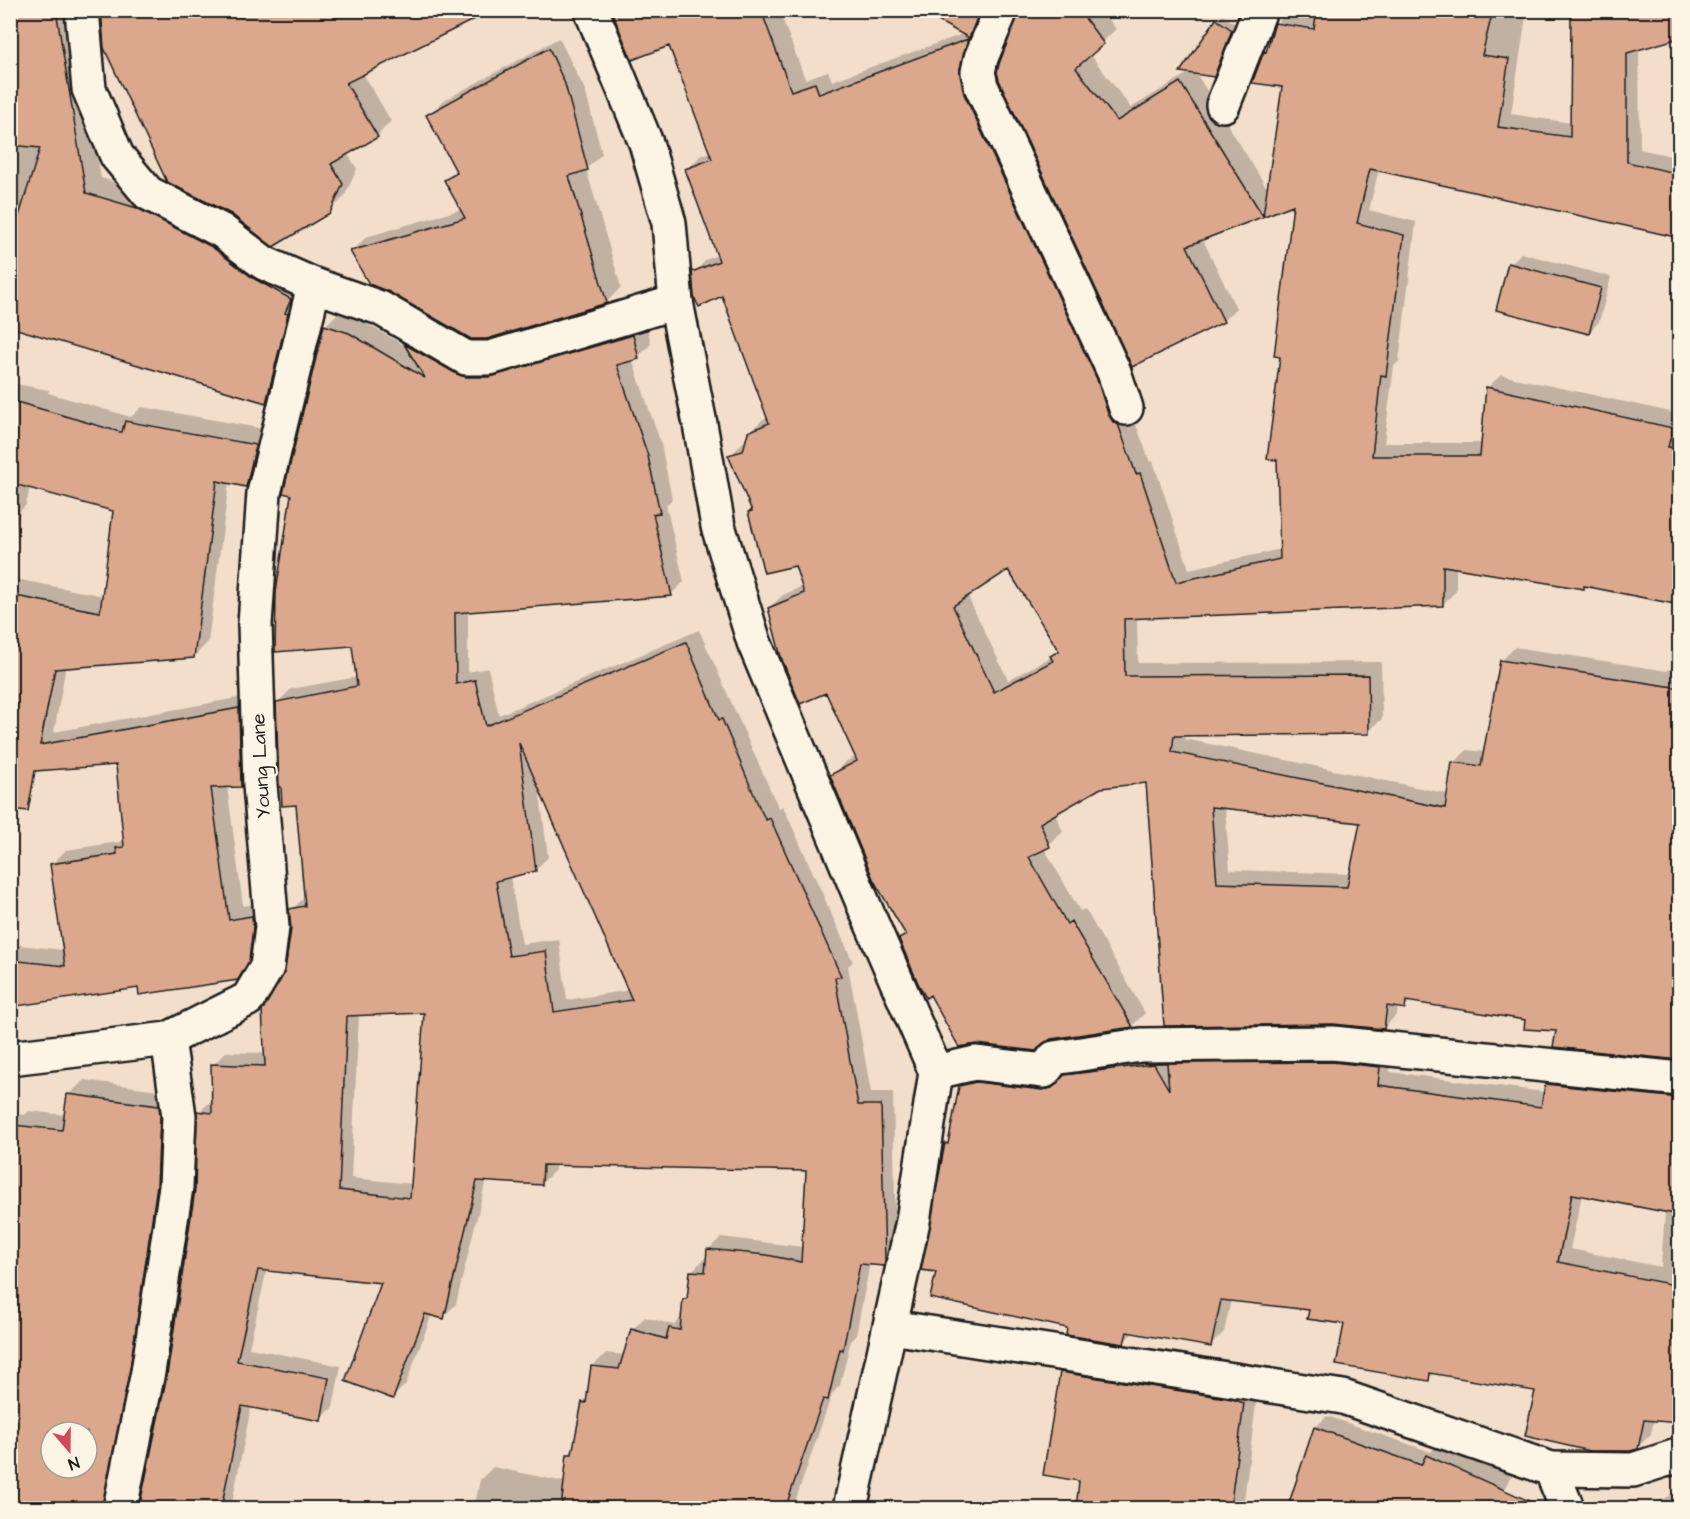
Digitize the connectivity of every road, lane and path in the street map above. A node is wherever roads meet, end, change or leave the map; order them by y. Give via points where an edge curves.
1 (82, 10) edge
2 (591, 10) edge
3 (1001, 10) edge
4 (1260, 10) edge
5 (1223, 105) dead end
6 (314, 285) junction
7 (676, 302) junction
8 (1126, 408) dead end
9 (168, 1039) junction
10 (10, 1058) edge
11 (936, 1072) junction
12 (1680, 1079) edge
13 (891, 1326) junction
14 (1680, 1455) edge
15 (1551, 1469) junction
16 (120, 1509) edge
17 (850, 1509) edge
18 (1567, 1509) edge

1 - 6 street via 89,89 117,156 148,193 222,231 264,263
2 - 7 street via 646,143 669,223
3 - 8 street via 981,58 981,86 1114,372
4 - 5 street
6 - 7 street via 380,308 466,358 490,358
6 - 9 street, Young Lane via 264,493 255,624 260,785 272,927 267,967 248,999
7 - 11 street via 718,526 754,642
9 - 10 street, Young Lane
9 - 16 street via 179,1116 176,1187 148,1372
11 - 12 street via 975,1063 1044,1071 1054,1058 1142,1045 1333,1043
11 - 13 street via 913,1221
13 - 15 street via 1343,1397
13 - 17 street
14 - 15 street via 1633,1470
15 - 18 street

